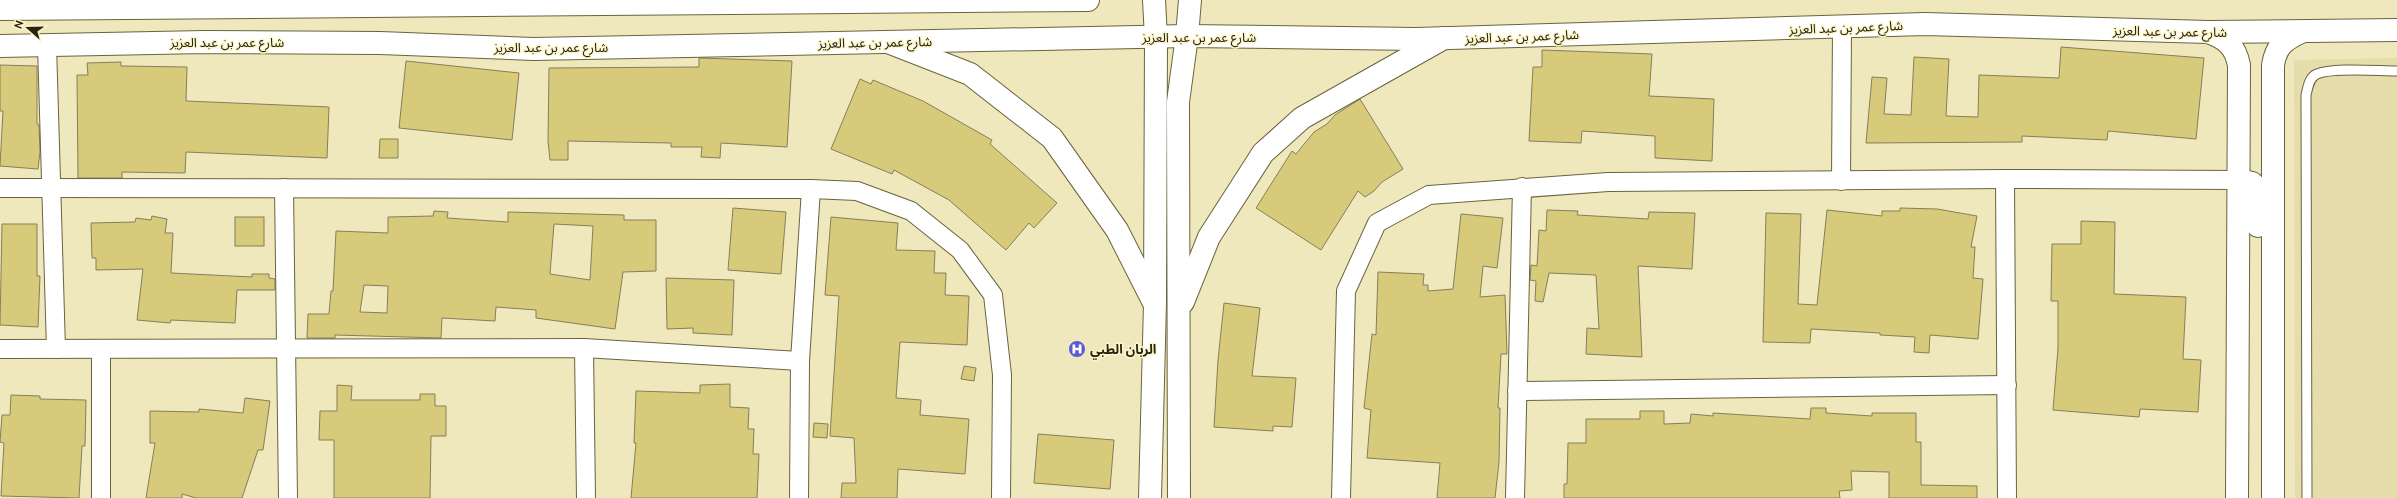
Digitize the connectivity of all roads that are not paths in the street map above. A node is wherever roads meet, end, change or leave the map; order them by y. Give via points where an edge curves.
1 (1088, 0) edge
2 (1154, 0) edge
3 (1190, 0) edge
4 (819, 1) edge
5 (367, 3) edge
6 (0, 9) edge
7 (1842, 27) junction
8 (2397, 30) edge
9 (2208, 32) junction
10 (2301, 32) junction
11 (1188, 36) junction
12 (1156, 38) junction
13 (1444, 38) junction
14 (888, 42) junction
15 (47, 45) junction
16 (0, 46) edge
17 (2397, 71) edge
18 (2005, 179) junction
19 (2238, 180) junction
20 (1841, 181) junction
21 (1522, 187) junction
22 (0, 188) edge
23 (51, 188) junction
24 (284, 188) junction
25 (811, 189) junction
26 (1155, 303) junction
27 (1178, 313) junction
28 (2273, 313) junction
29 (285, 348) junction
30 (584, 348) junction
31 (0, 349) edge
32 (56, 349) junction
33 (101, 349) junction
34 (800, 361) junction
35 (2007, 385) junction
36 (1517, 391) junction
37 (101, 498) edge
38 (288, 498) edge
39 (586, 498) edge
40 (799, 498) edge
41 (1001, 498) edge
42 (1150, 498) edge
43 (1179, 498) edge
44 (1341, 498) edge
45 (1515, 498) edge
46 (2007, 498) edge
47 (2237, 498) edge
48 (2273, 498) edge
49 (2307, 498) edge

1 - 4 main road
2 - 12 main road
3 - 11 main road
4 - 5 main road
5 - 6 main road
7 - 9 main road, شارع عمر بن عبد العزيز via 1925,24
7 - 13 main road, شارع عمر بن عبد العزيز
7 - 20 street
8 - 10 main road, شارع عمر بن عبد العزيز
9 - 10 main road, شارع عمر بن عبد العزيز
9 - 19 main road via 2222,37 2236,52 2239,65
10 - 28 main road via 2287,38 2279,46 2273,65
11 - 12 main road, شارع عمر بن عبد العزيز
11 - 13 main road, شارع عمر بن عبد العزيز
11 - 27 main road via 1178,102
12 - 14 main road, شارع عمر بن عبد العزيز
12 - 26 main road
13 - 27 main road via 1302,118 1263,153 1209,237
14 - 15 main road, شارع عمر بن عبد العزيز via 533,48 380,43 205,42
14 - 26 main road via 970,74 1052,138 1117,230
15 - 16 main road, شارع عمر بن عبد العزيز
15 - 23 street
17 - 49 lane via 2328,71 2316,74 2309,80 2306,94
18 - 19 street
18 - 20 street
18 - 35 street
19 - 28 main road via 2252,183 2258,193 2258,251
19 - 47 main road
20 - 21 street via 1608,182
21 - 36 street
21 - 44 street via 1429,195 1377,223 1346,291
22 - 23 street
23 - 24 street
23 - 32 street
24 - 25 street
24 - 29 street
25 - 34 street
25 - 41 street via 857,191 911,211 960,250 993,295 1002,375
26 - 42 main road
27 - 43 main road
28 - 48 main road
29 - 30 street
29 - 33 street
29 - 38 street
30 - 34 street
30 - 39 street
31 - 32 street
32 - 33 street
33 - 37 street
34 - 40 street
35 - 36 street
35 - 46 street
36 - 45 street

